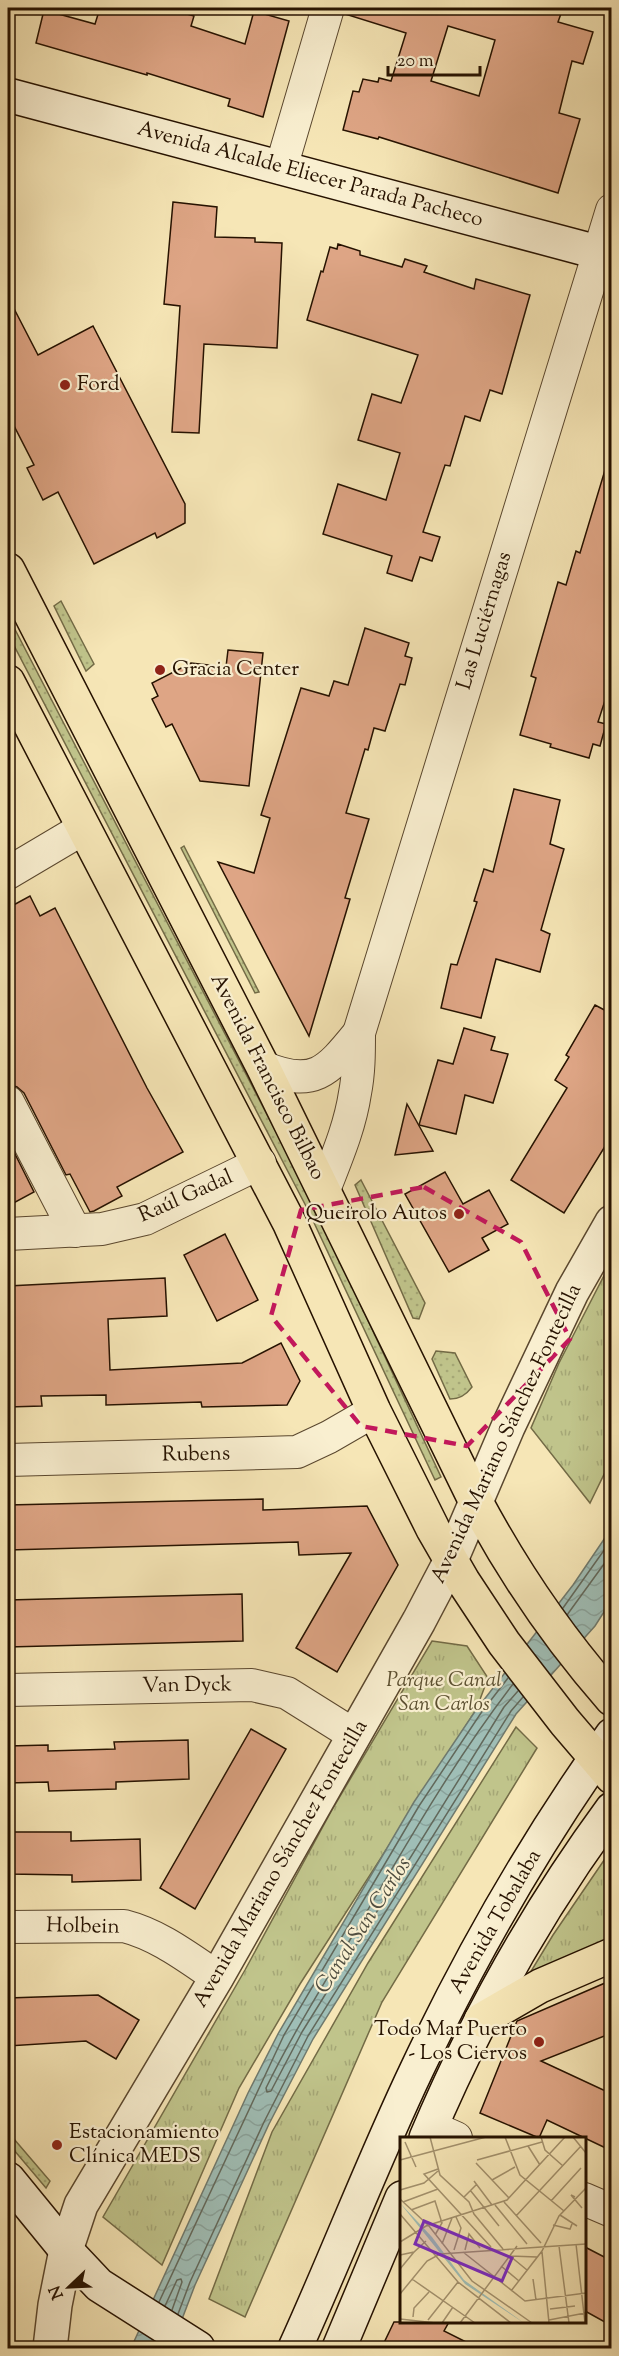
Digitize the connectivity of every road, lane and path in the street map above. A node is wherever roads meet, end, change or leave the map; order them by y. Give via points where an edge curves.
1 (328, 8) edge
2 (8, 95) edge
3 (281, 168) junction
4 (612, 210) edge
5 (605, 255) edge
6 (8, 570) edge
7 (8, 682) edge
8 (84, 828) junction
9 (8, 873) edge
10 (359, 1033) junction
11 (263, 1067) junction
12 (8, 1102) edge
13 (260, 1164) junction
14 (324, 1190) junction
15 (612, 1222) edge
16 (75, 1231) junction
17 (8, 1234) edge
18 (374, 1410) junction
19 (8, 1460) edge
20 (476, 1502) junction
21 (451, 1560) junction
22 (8, 1690) edge
23 (612, 1699) edge
24 (354, 1735) junction
25 (606, 1757) edge
26 (612, 1809) edge
27 (8, 1927) edge
28 (612, 1955) edge
29 (217, 1977) junction
30 (481, 2020) junction
31 (438, 2135) edge
32 (8, 2179) edge
33 (586, 2199) edge
34 (400, 2203) edge
35 (612, 2211) edge
36 (66, 2250) junction
37 (196, 2347) edge
38 (50, 2349) edge
39 (295, 2349) edge
40 (339, 2349) edge

1 - 3 street
2 - 3 main road, Avenida Alcalde Eliecer Parada Pacheco
3 - 5 main road, Avenida Alcalde Eliecer Parada Pacheco
4 - 5 street, Las Luciérnagas
5 - 10 street, Las Luciérnagas
6 - 11 main road, Avenida Francisco Bilbao
7 - 8 main road
8 - 9 street
8 - 13 main road
10 - 11 street, Las Luciérnagas via 334,1064 321,1072 292,1076
10 - 14 street, Las Luciérnagas via 353,1104
11 - 14 main road, Avenida Francisco Bilbao
12 - 16 street
13 - 16 street, Raúl Gadal via 145,1219
13 - 18 main road
14 - 20 main road, Avenida Francisco Bilbao
15 - 20 main road, Avenida Mariano Sánchez Fontecilla via 572,1292
16 - 17 street, Raúl Gadal
18 - 19 street, Rubens via 297,1452
18 - 21 main road
20 - 21 main road, Avenida Mariano Sánchez Fontecilla
20 - 23 main road, Avenida Francisco Bilbao via 532,1597
21 - 24 main road, Avenida Mariano Sánchez Fontecilla
21 - 25 main road via 504,1643 550,1704
22 - 24 street, Van Dyck via 252,1685 287,1693
24 - 29 main road, Avenida Mariano Sánchez Fontecilla
25 - 39 main road, Avenida Tobalaba via 568,1796 477,1948 416,2070
26 - 30 main road, Avenida Tobalaba via 538,1917
27 - 29 street, Holbein via 124,1926 160,1940
28 - 30 main road via 540,1986
29 - 36 main road, Avenida Mariano Sánchez Fontecilla via 81,2205
30 - 31 main road, Avenida Tobalaba
32 - 36 main road
33 - 35 street
34 - 40 main road
36 - 37 main road via 99,2285
36 - 38 main road, Avenida Mariano Sánchez Fontecilla

